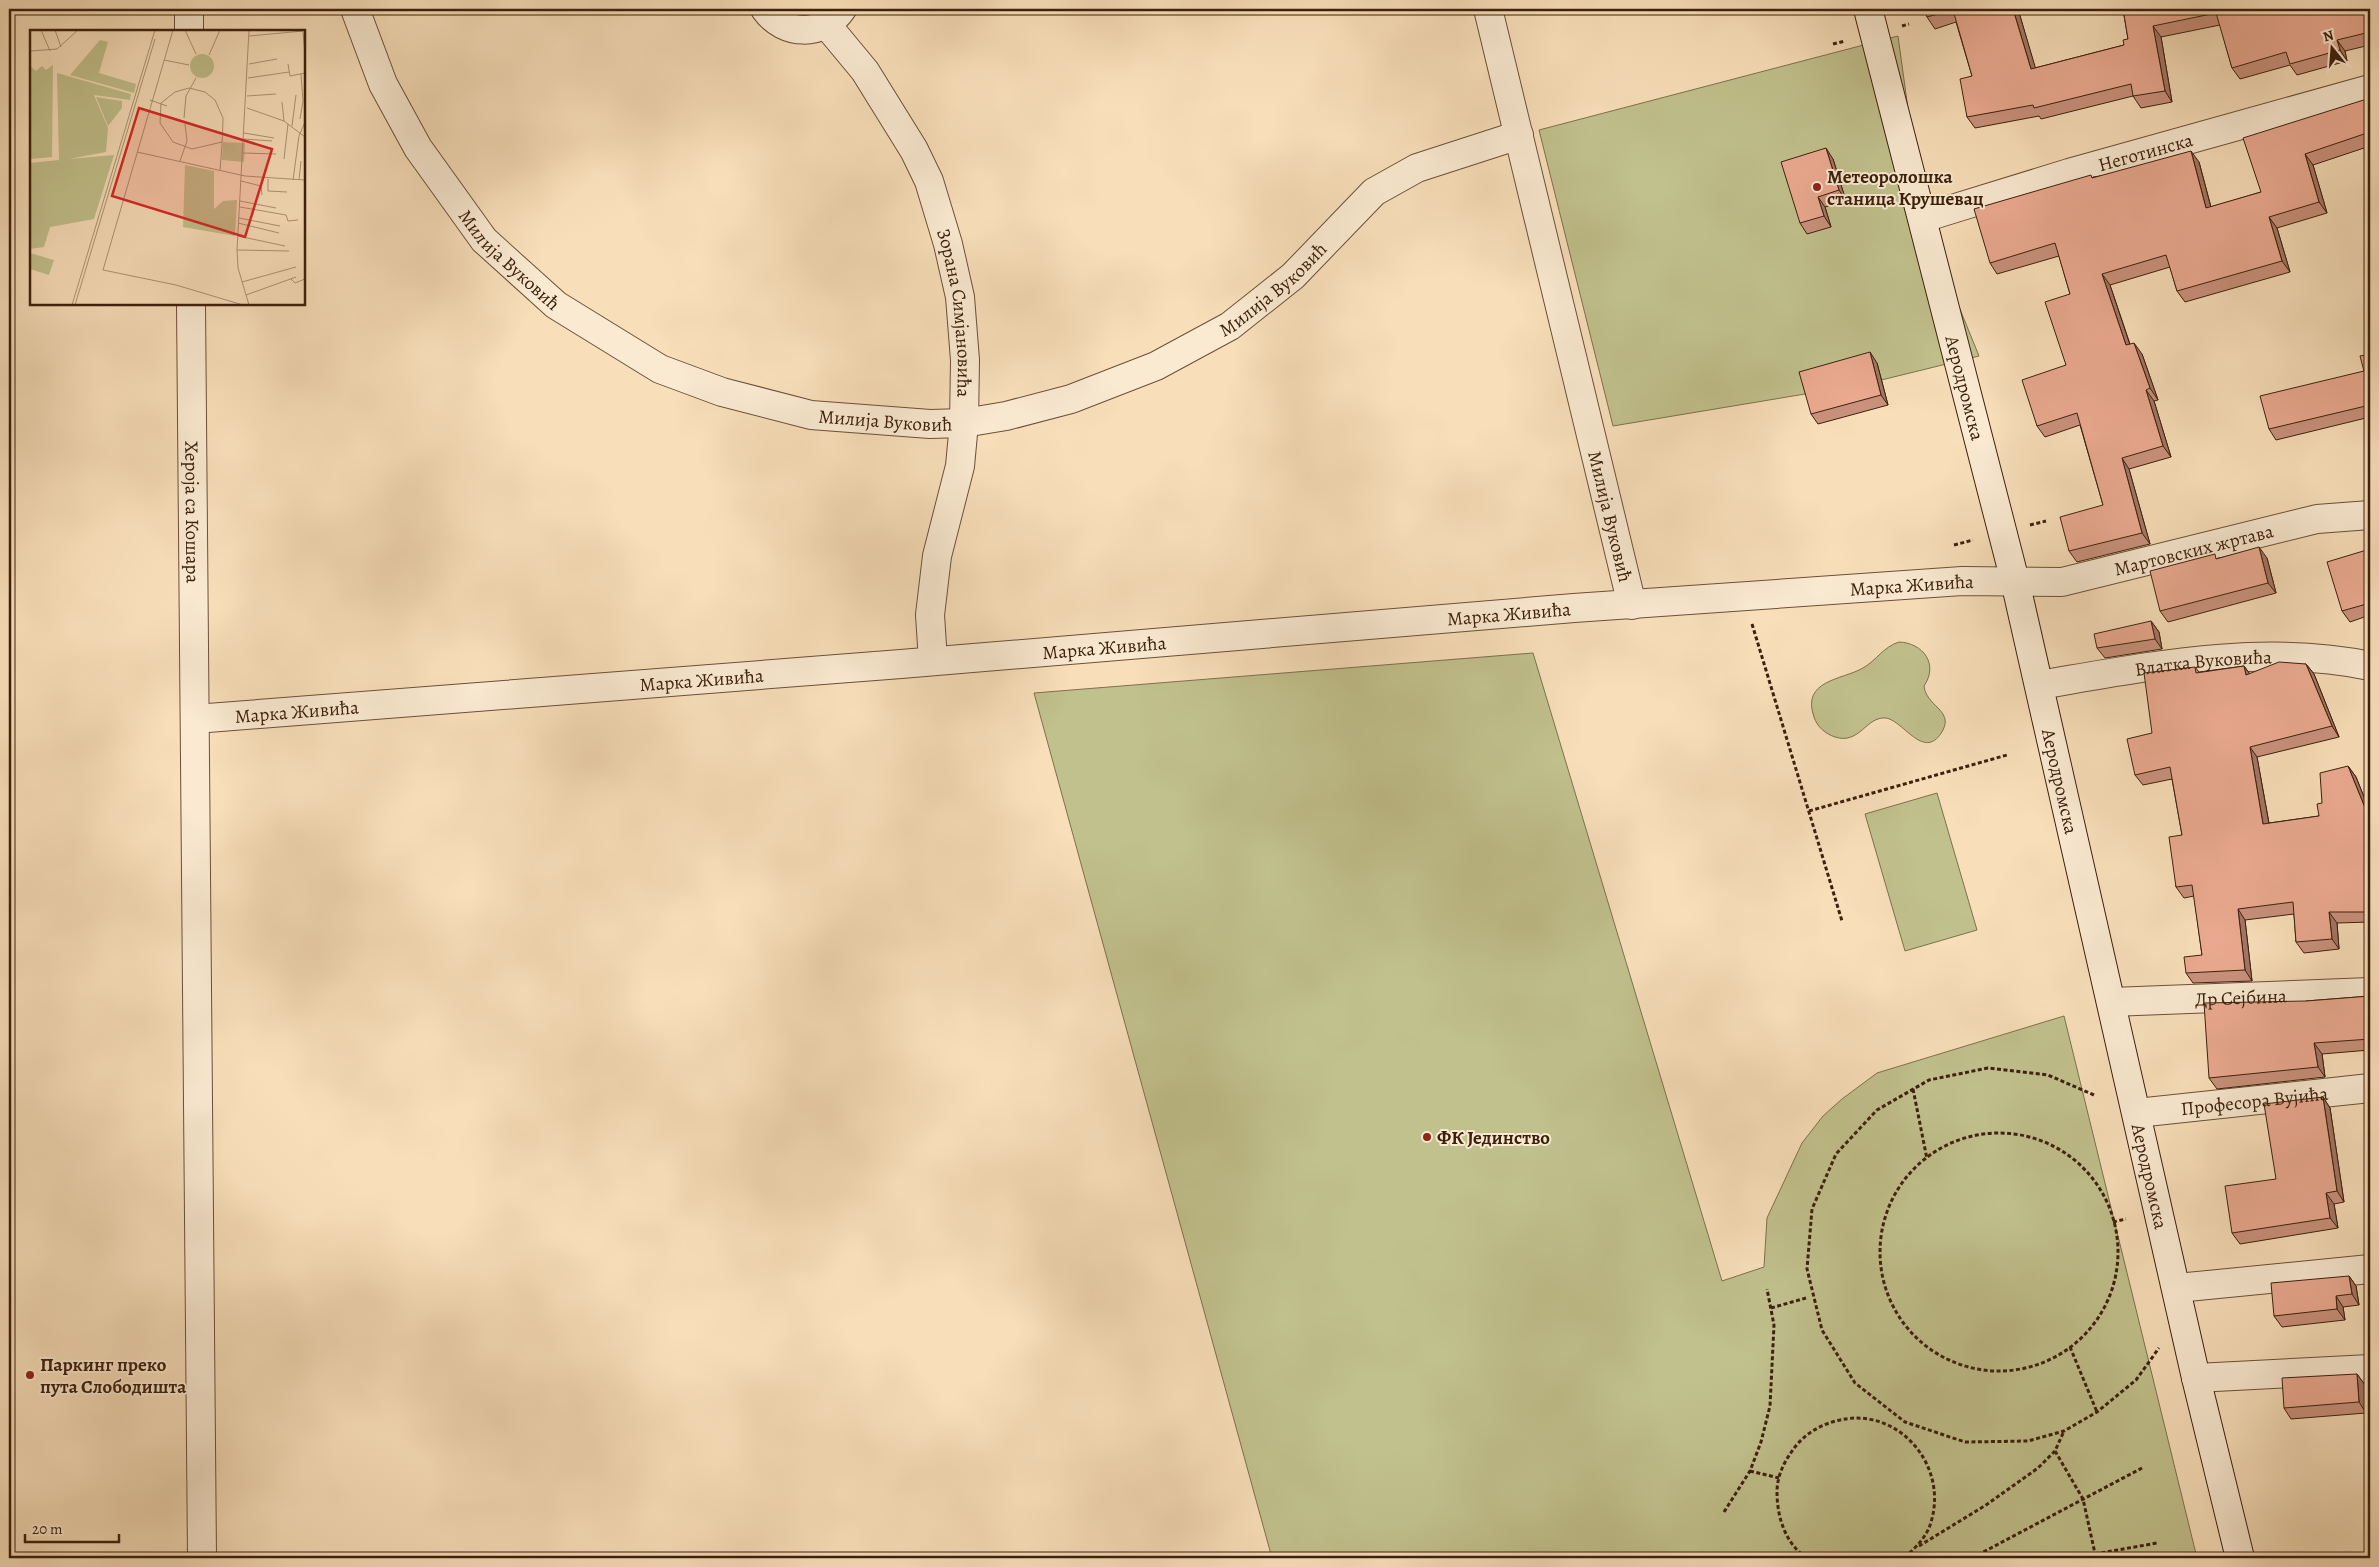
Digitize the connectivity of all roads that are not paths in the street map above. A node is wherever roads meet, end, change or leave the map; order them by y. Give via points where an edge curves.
1 (188, 9) edge
2 (355, 9) edge
3 (766, 9) edge
4 (1488, 9) edge
5 (1868, 9) edge
6 (834, 16) edge
7 (189, 30) edge
8 (2370, 89) edge
9 (1519, 136) junction
10 (1922, 218) junction
11 (191, 305) edge
12 (964, 423) junction
13 (2370, 514) edge
14 (2015, 581) junction
15 (1632, 606) junction
16 (933, 661) junction
17 (2370, 666) edge
18 (2039, 685) junction
19 (195, 719) junction
20 (2370, 992) edge
21 (2111, 1002) junction
22 (2370, 1088) edge
23 (2136, 1112) junction
24 (2370, 1270) edge
25 (2177, 1288) junction
26 (2370, 1369) edge
27 (2196, 1378) junction
28 (202, 1558) edge
29 (2240, 1558) edge

1 - 7 street
2 - 12 street, Милија Вуковић via 383,84 418,148 484,240 556,305 660,369 722,392 811,415 930,424
3 - 6 street, Зорана Симјановића via 784,26 799,30 813,30
4 - 9 street, Милија Вуковић
5 - 10 street, Аеродромска
6 - 12 street, Зорана Симјановића via 929,181 960,297 965,360
8 - 10 street, Неготинска via 2069,172
9 - 12 street, Милија Вуковић via 1417,168 1374,192 1293,276 1230,326 1156,366 1071,399
9 - 15 street, Милија Вуковић
10 - 14 street, Аеродромска
11 - 19 street, Хероја са Кошара
12 - 16 street, Зорана Симјановића via 960,466 937,556 930,615
13 - 14 street, Мартовских жртава via 2316,519 2062,582
14 - 15 street, Марка Живића via 1962,581
14 - 18 street, Аеродромска
15 - 16 street, Марка Живића via 1574,608
16 - 19 street, Марка Живића
17 - 18 street, Влатка Вуковића via 2340,659 2283,655 2171,663
18 - 21 street, Аеродромска
19 - 28 street, Хероја са Кошара
20 - 21 street, Др Сејбина
21 - 23 street, Аеродромска
22 - 23 street, Професора Вујића
23 - 25 street, Аеродромска
24 - 25 street
25 - 27 street, Аеродромска
26 - 27 street
27 - 29 street, Аеродромска

